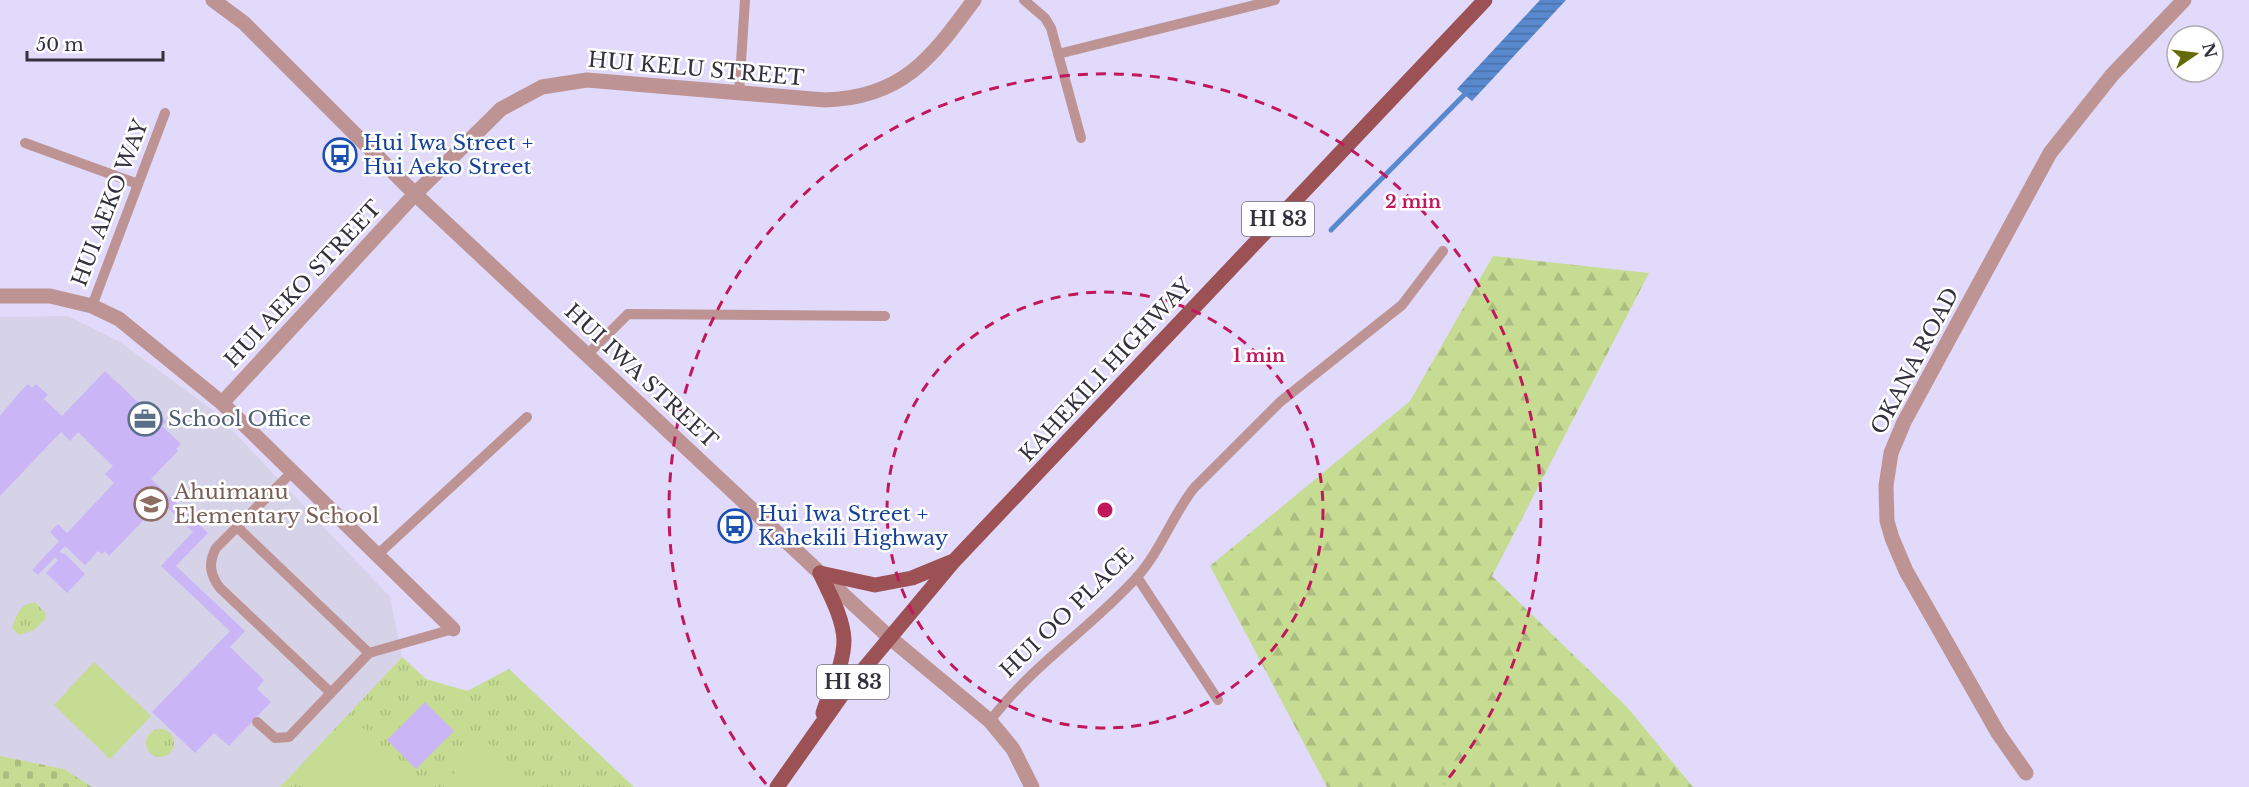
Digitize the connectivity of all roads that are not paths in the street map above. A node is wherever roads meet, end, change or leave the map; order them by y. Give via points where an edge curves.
1 (213, 0) edge
2 (745, 0) edge
3 (974, 0) edge
4 (1024, 0) edge
5 (1275, 0) edge
6 (1485, 0) edge
7 (2184, 0) edge
8 (1058, 54) junction
9 (739, 93) junction
10 (165, 113) dead end
11 (1081, 138) dead end
12 (25, 143) dead end
13 (138, 184) junction
14 (416, 194) junction
15 (1443, 252) dead end
16 (0, 296) edge
17 (92, 306) junction
18 (885, 316) dead end
19 (587, 355) junction
20 (222, 403) junction
21 (527, 417) dead end
22 (292, 472) junction
23 (237, 527) junction
24 (376, 556) junction
25 (954, 561) junction
26 (820, 573) junction
27 (1137, 577) junction
28 (453, 629) joint
29 (889, 637) junction
30 (369, 653) junction
31 (331, 693) junction
32 (1218, 700) dead end
33 (990, 721) junction
34 (256, 723) dead end
35 (818, 728) junction
36 (2026, 773) dead end
37 (777, 787) edge
38 (1032, 787) edge

1 - 14 street, HUI IWA STREET via 244,23
2 - 9 lane
3 - 9 street, HUI KELU STREET via 926,62 879,92 825,100
4 - 8 lane via 1048,23
5 - 8 lane
6 - 25 main road, KAHEKILI HIGHWAY / HI 83
7 - 36 street, OKANA ROAD via 2112,75 2050,153 1904,422 1888,469 1887,521 1898,555 1998,733
8 - 11 lane
9 - 14 street, HUI KELU STREET via 587,80 542,87 501,109
10 - 13 lane, HUI AEKO WAY
12 - 13 lane
13 - 17 lane, HUI AEKO WAY
14 - 19 street, HUI IWA STREET
14 - 20 street, HUI AEKO STREET
15 - 27 lane, HUI OO PLACE via 1402,305 1280,402 1194,488
16 - 17 street via 50,296
17 - 20 street via 119,319
18 - 19 lane via 628,314
19 - 26 street, HUI IWA STREET
20 - 22 street
21 - 24 lane
22 - 23 lane
22 - 24 street
23 - 30 lane
23 - 31 lane via 213,554 211,568 216,582
24 - 28 street
25 - 26 main road via 892,584 875,585
25 - 29 main road, KAHEKILI HIGHWAY / HI 83
26 - 29 street, HUI IWA STREET
26 - 35 main road via 844,640
27 - 32 lane
27 - 33 lane, HUI OO PLACE via 1014,692
28 - 30 lane
29 - 33 street, HUI IWA STREET
29 - 35 main road, KAHEKILI HIGHWAY / HI 83
30 - 31 lane
31 - 34 lane via 285,739 275,738
33 - 38 street, HUI IWA STREET via 1013,749
35 - 37 main road, KAHEKILI HIGHWAY / HI 83

